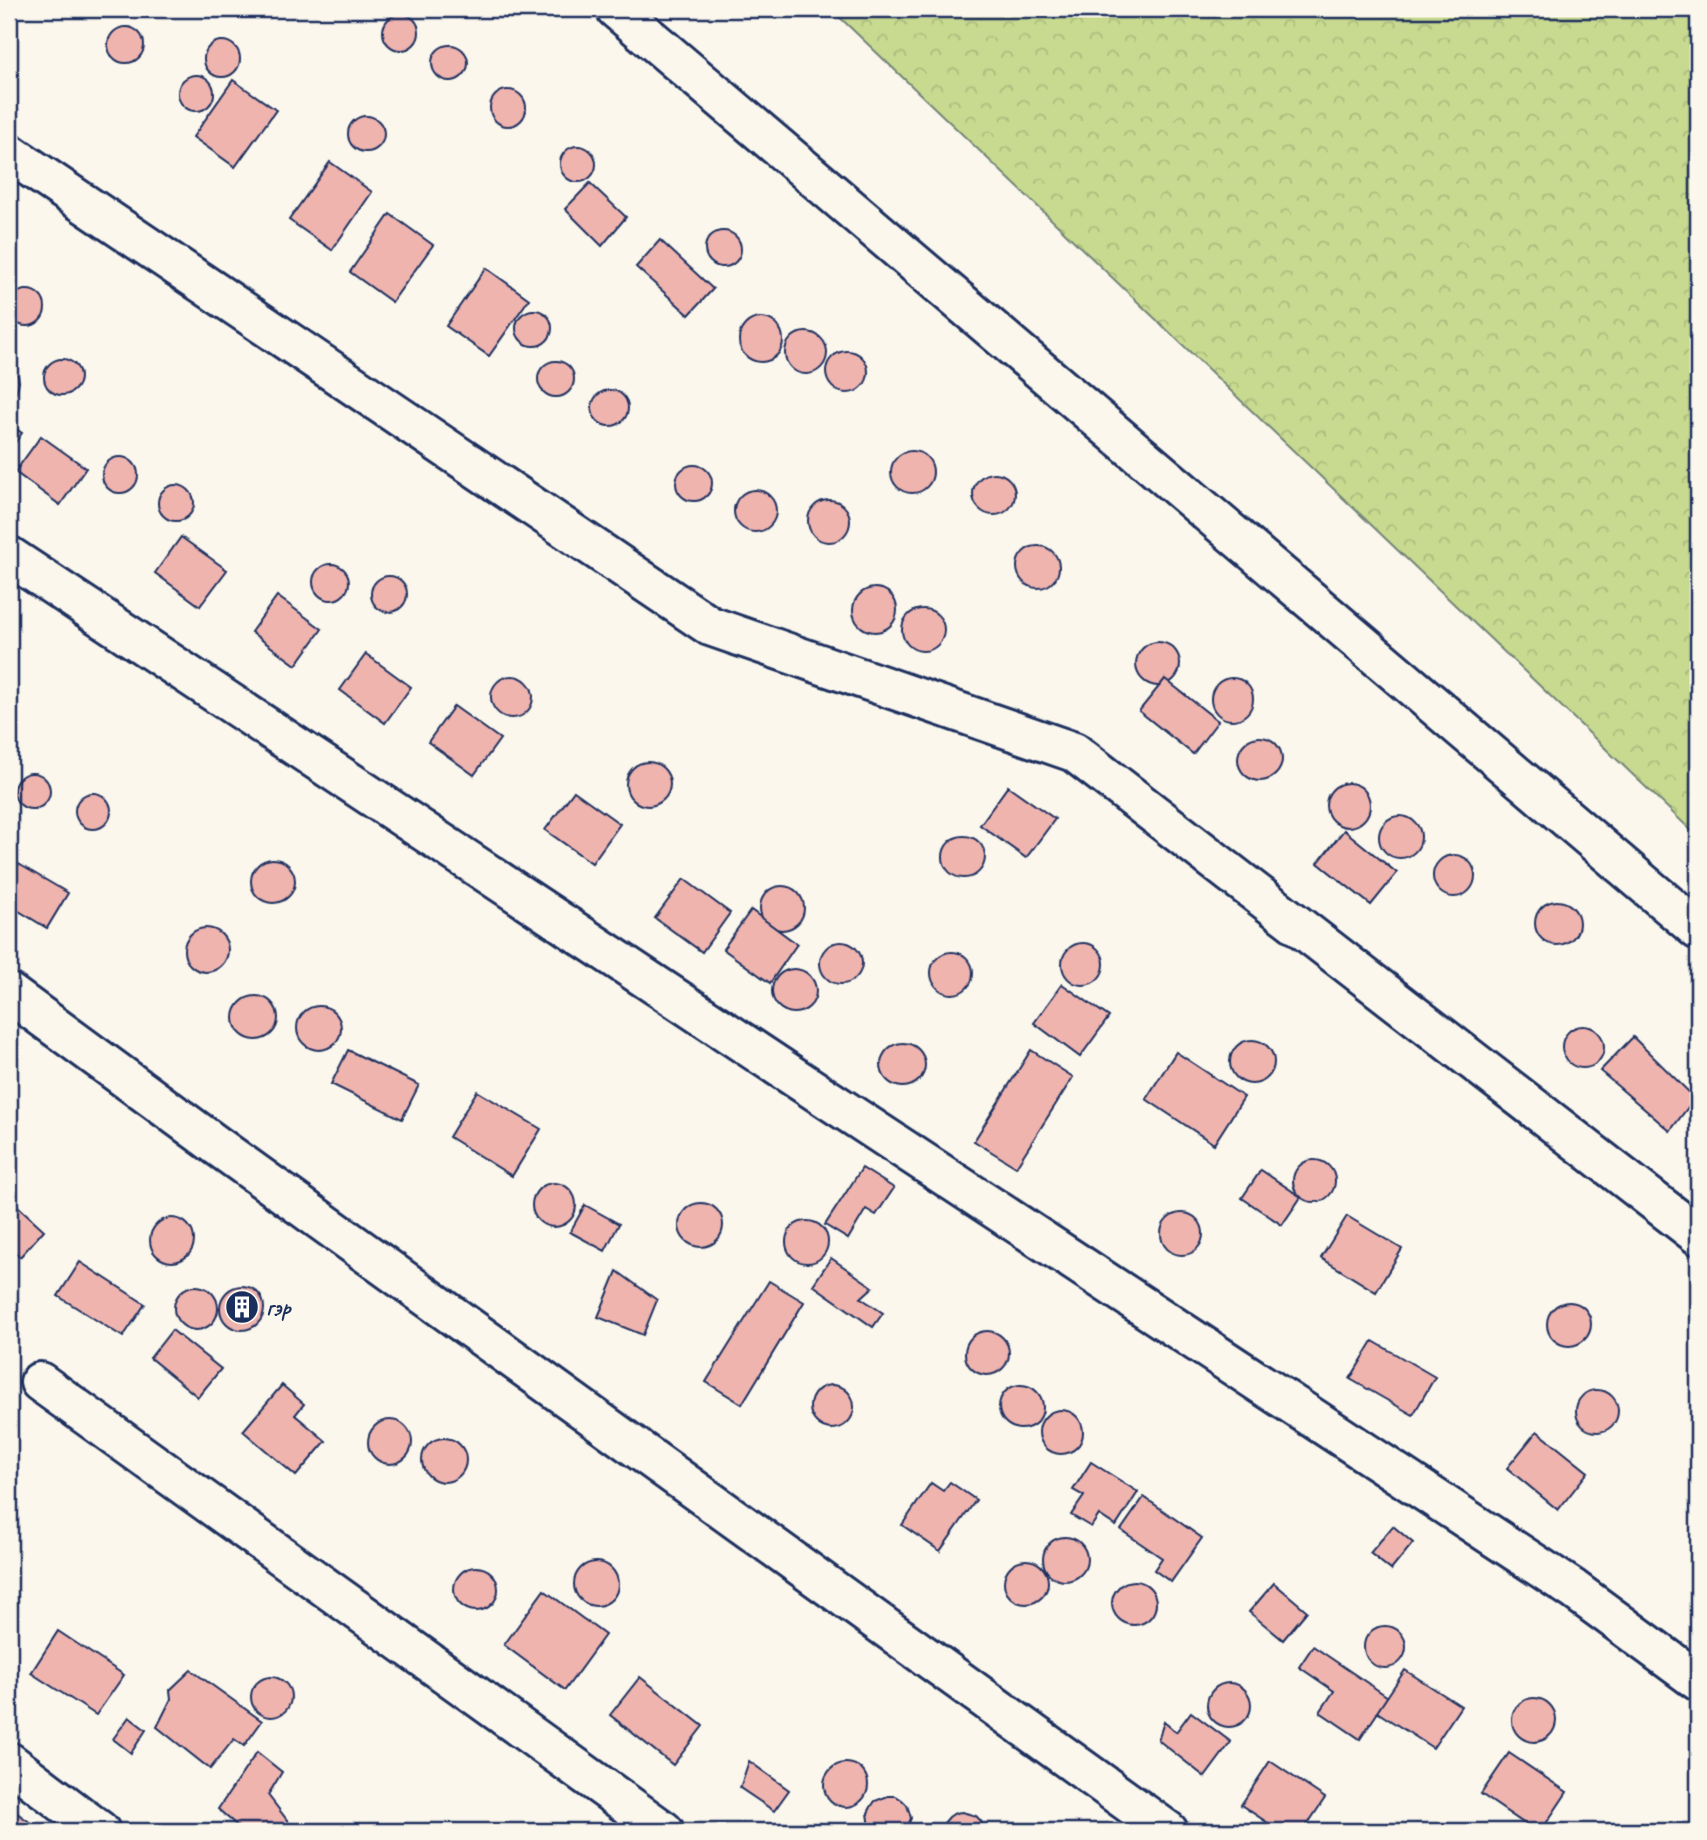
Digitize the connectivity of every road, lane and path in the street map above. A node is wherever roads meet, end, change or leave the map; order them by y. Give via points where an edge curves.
1 (616, 9) edge
2 (9, 153) edge
3 (9, 556) edge
4 (1698, 930) edge
5 (9, 993) edge
6 (1698, 1235) edge
7 (40, 1382) dead end
8 (1698, 1681) edge
9 (9, 1762) edge
10 (100, 1831) edge
11 (664, 1831) edge
12 (1168, 1831) edge

1 - 4 street
2 - 6 street via 710,626 1074,752
3 - 8 street via 1562,1581
5 - 12 street
7 - 11 street
9 - 10 street

